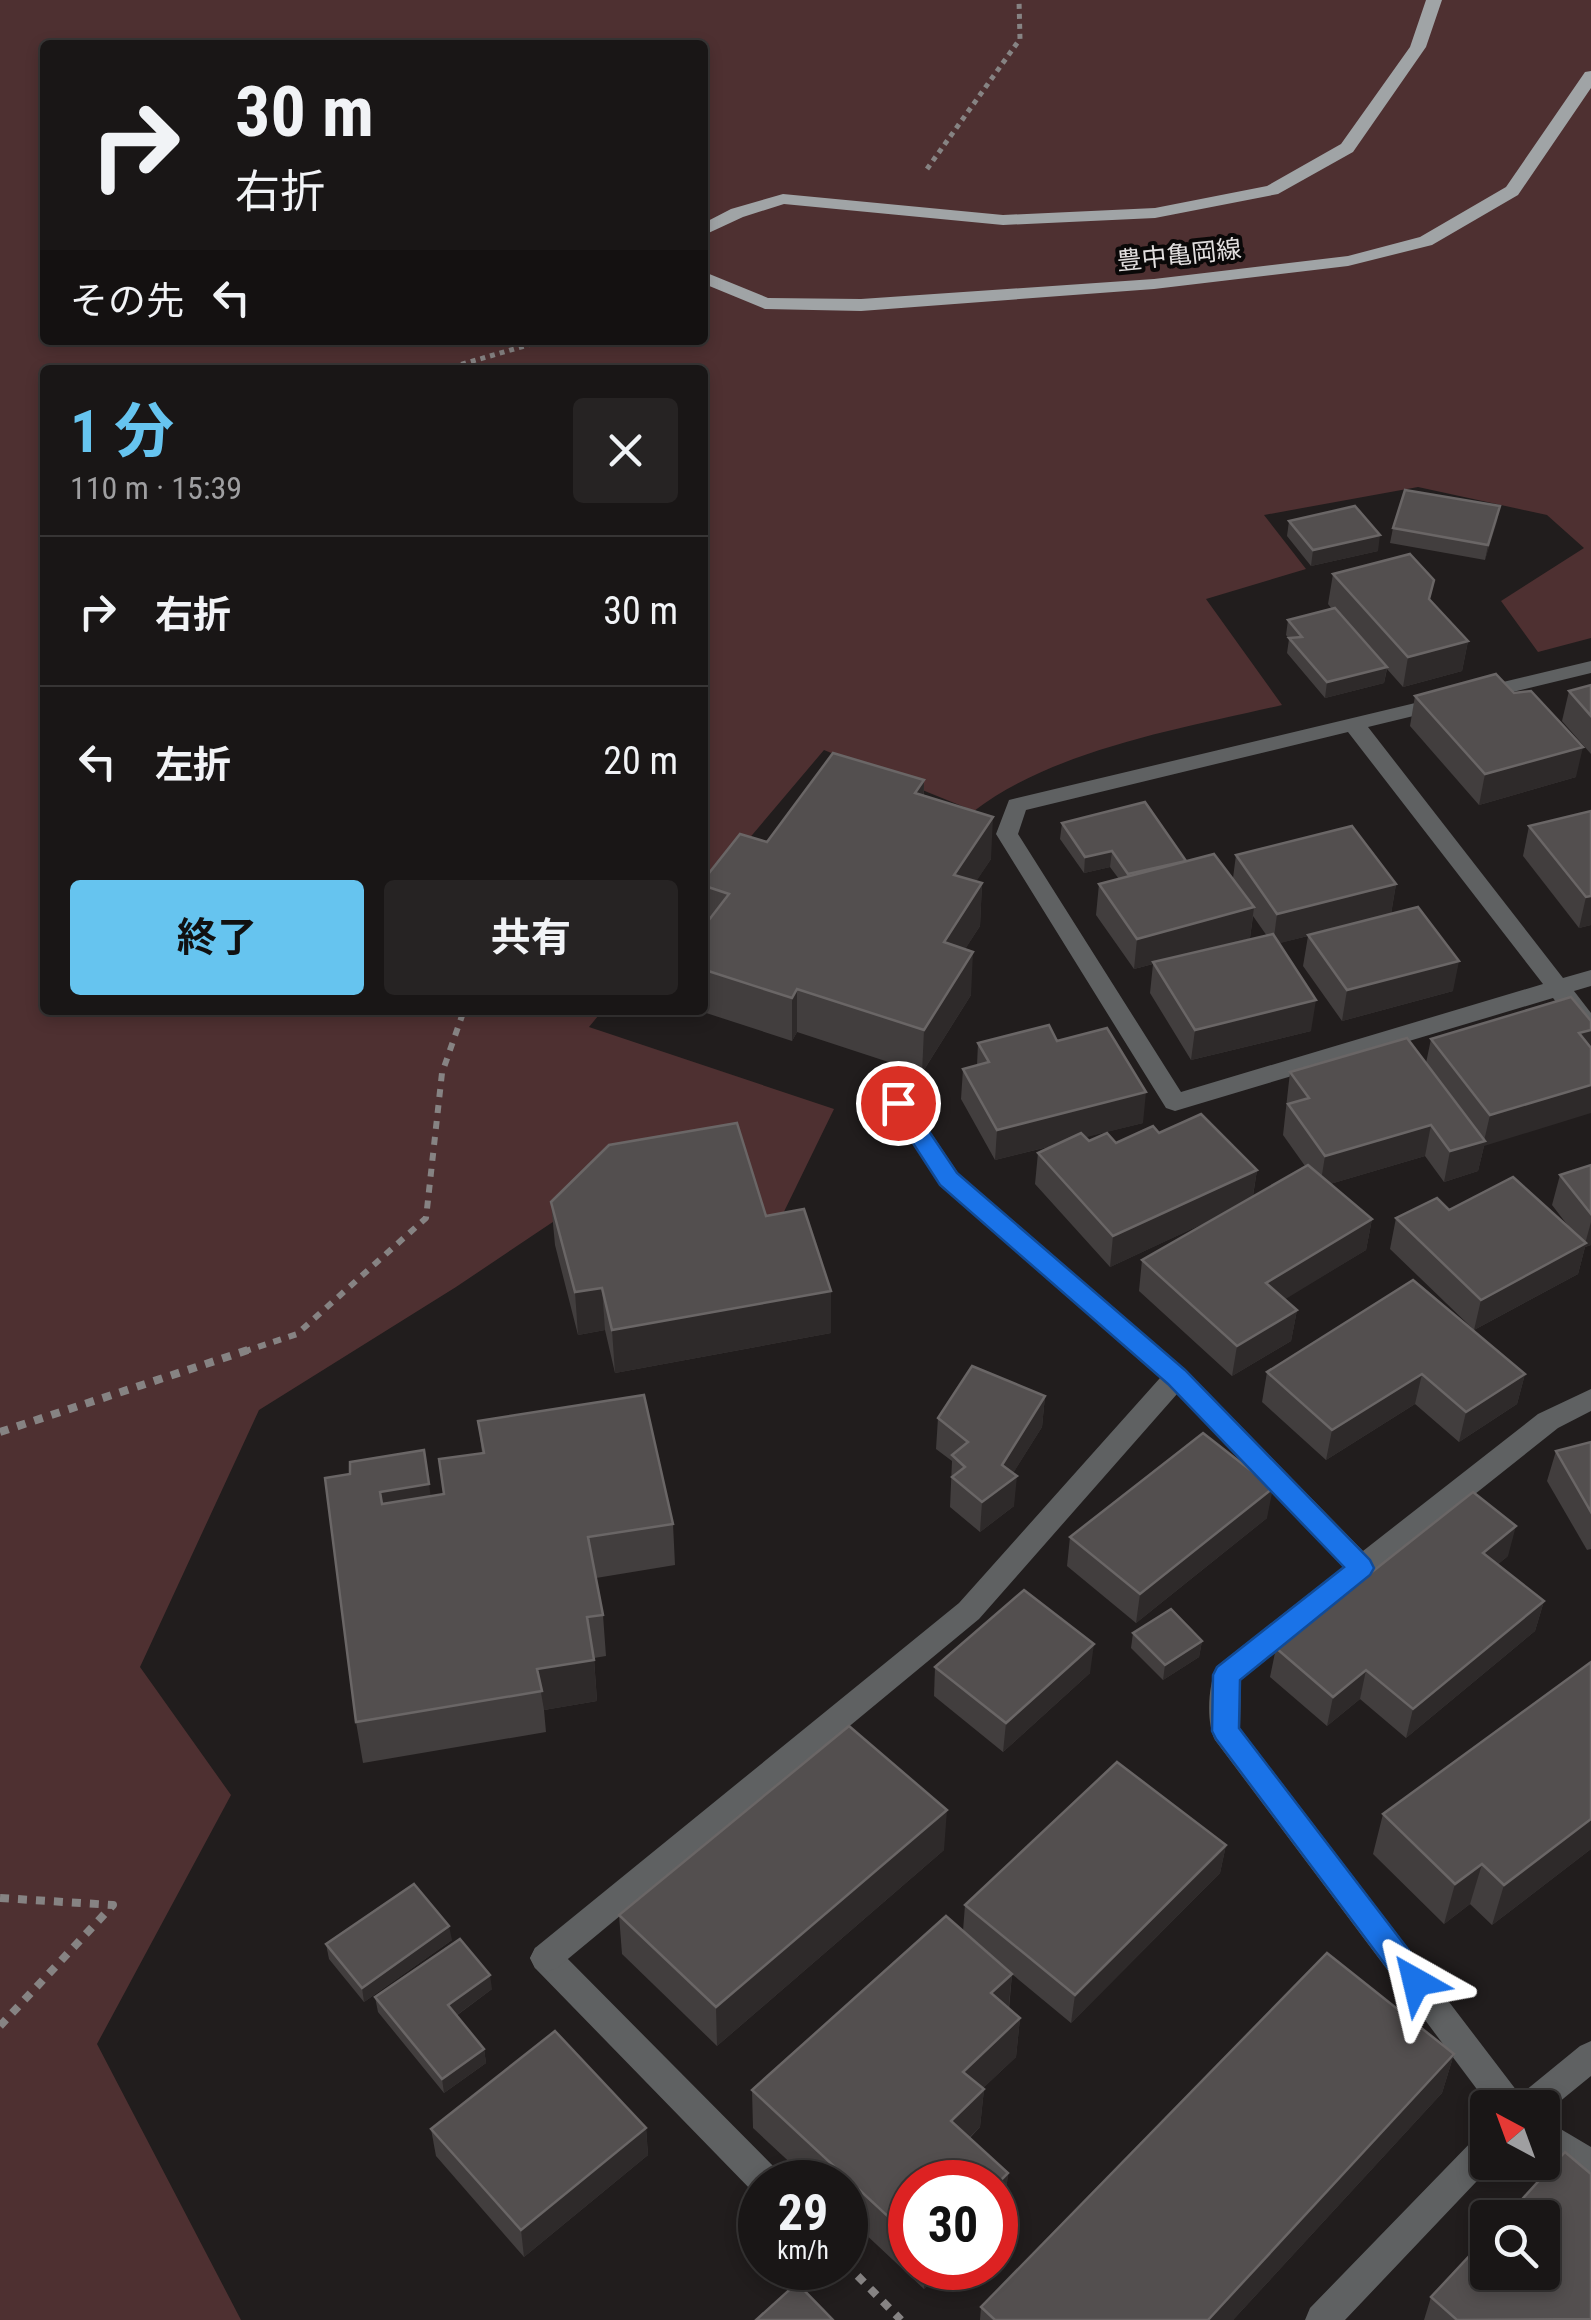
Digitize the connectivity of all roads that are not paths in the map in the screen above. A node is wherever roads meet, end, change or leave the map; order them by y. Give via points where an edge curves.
1 (1434, 0) edge
2 (1591, 76) edge
3 (708, 229) edge
4 (708, 279) edge
5 (1591, 667) edge
6 (1355, 726) junction
7 (1591, 978) edge
8 (1556, 988) junction
9 (1591, 1030) edge
10 (898, 1103) dead end
11 (1176, 1377) junction
12 (1591, 1398) edge
13 (1361, 1568) junction
14 (1591, 2056) edge
15 (1496, 2090) edge
16 (1550, 2090) edge
17 (1560, 2145) edge
18 (744, 2160) edge
19 (1591, 2165) edge
20 (1470, 2166) edge
21 (1322, 2320) edge

1 - 3 main road, 豊中亀岡線 via 1418,47 1347,148 1272,190 1156,212 1003,220 784,199
2 - 4 main road, 豊中亀岡線 via 1512,191 1426,241 1348,261 1154,284 861,306 765,303
5 - 6 street
6 - 8 street
6 - 8 street via 1017,805 1007,834 1175,1102
7 - 8 street
8 - 9 street
10 - 11 street via 948,1179
11 - 13 street
11 - 18 street via 969,1610 546,1958
12 - 13 street via 1548,1422
13 - 15 street via 1226,1675 1225,1731
14 - 16 street
17 - 19 street
20 - 21 street

